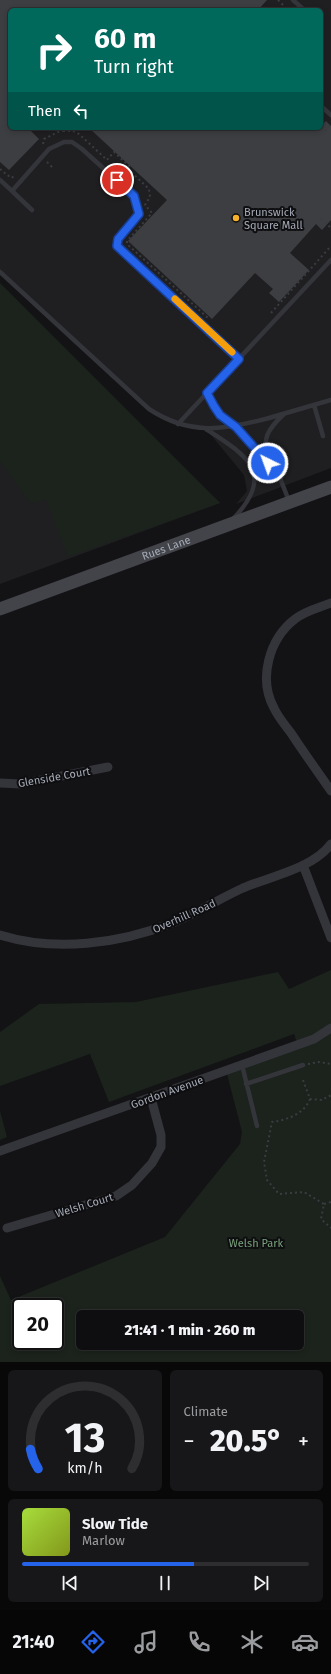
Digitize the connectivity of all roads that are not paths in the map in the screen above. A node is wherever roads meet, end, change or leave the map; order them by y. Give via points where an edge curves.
1 (293, 0) edge
2 (302, 8) edge
3 (323, 108) edge
4 (331, 115) edge
5 (0, 180) edge
6 (12, 191) junction
7 (32, 210) dead end
8 (331, 260) edge
9 (0, 272) edge
10 (239, 359) junction
11 (207, 393) junction
12 (331, 400) edge
13 (314, 405) junction
14 (285, 413) junction
15 (178, 424) junction
16 (236, 427) junction
17 (206, 429) junction
18 (323, 436) dead end
19 (268, 463) junction
20 (331, 487) edge
21 (290, 502) junction
22 (228, 525) junction
23 (331, 603) edge
24 (0, 609) edge
25 (108, 767) dead end
26 (0, 783) edge
27 (331, 791) edge
28 (331, 844) edge
29 (303, 865) junction
30 (0, 935) edge
31 (331, 938) edge
32 (331, 1028) edge
33 (242, 1065) junction
34 (303, 1065) road end
35 (246, 1084) junction
36 (151, 1098) junction
37 (257, 1126) dead end
38 (0, 1151) edge
39 (7, 1228) dead end

1 - 2 lane
3 - 4 lane
5 - 6 lane
6 - 7 lane
6 - 10 lane via 49,149 64,142 72,142 82,149 136,200 139,214 118,239 117,246
8 - 10 lane
9 - 15 lane via 149,409
10 - 11 lane
11 - 15 lane
11 - 16 lane via 220,415
12 - 13 lane
13 - 14 lane
13 - 18 lane
14 - 16 lane
14 - 19 lane via 271,426 266,436 265,450
15 - 17 lane
16 - 17 lane
16 - 19 lane
17 - 22 lane via 238,450 254,471 255,485 250,497 244,508
19 - 21 lane via 278,473
20 - 21 main road, Rues Lane
21 - 22 main road, Rues Lane
22 - 24 main road, Rues Lane
23 - 27 street via 299,616 288,625 271,650 266,679 274,708
25 - 26 street, Glenside Court via 21,784
28 - 29 street, Overhill Road via 317,858
29 - 30 street, Overhill Road via 242,888 172,923 145,933 89,943 60,944
29 - 31 street
32 - 33 street, Gordon Avenue via 314,1039
33 - 35 lane
33 - 36 street, Gordon Avenue
34 - 35 lane
35 - 37 lane
36 - 38 street, Gordon Avenue
36 - 39 street, Welsh Court via 161,1135 160,1147 152,1163 132,1185 116,1196

